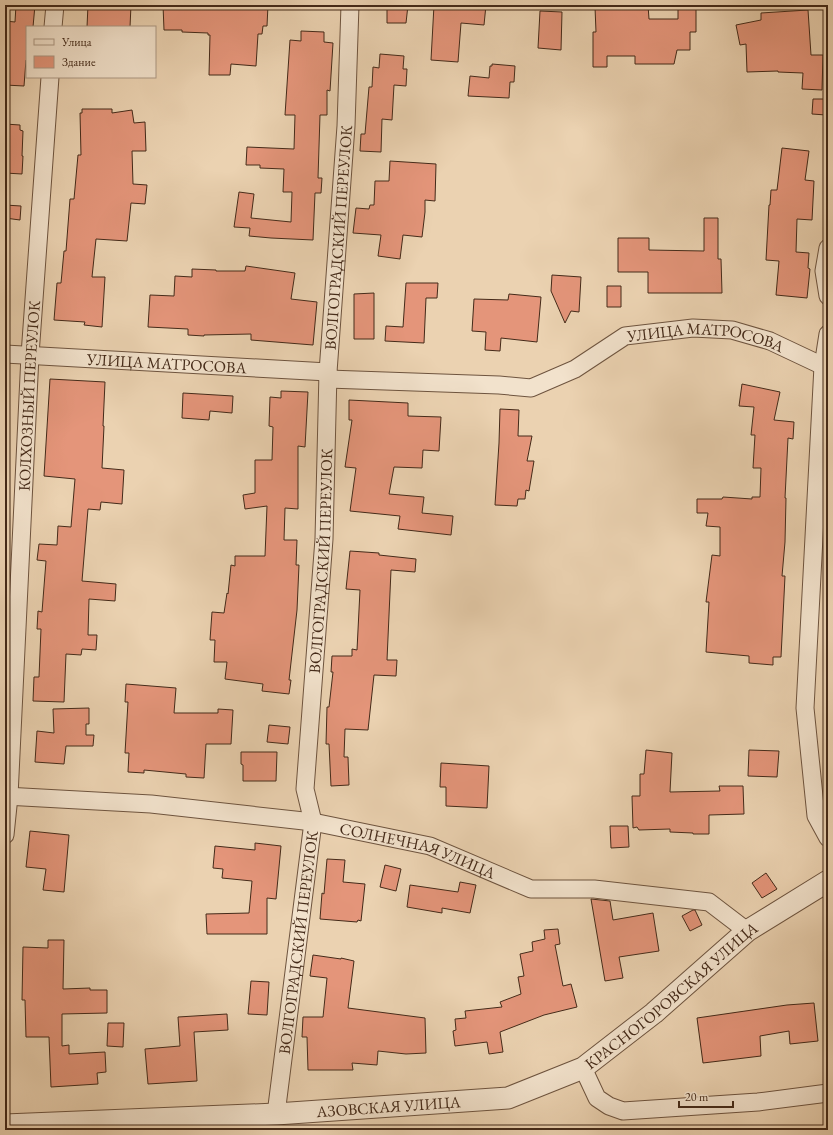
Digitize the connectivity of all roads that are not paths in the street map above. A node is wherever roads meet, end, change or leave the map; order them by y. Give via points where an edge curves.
1 (54, 5) edge
2 (350, 5) edge
3 (53, 26) edge
4 (50, 78) edge
5 (828, 248) edge
6 (828, 296) edge
7 (828, 334) edge
8 (5, 354) edge
9 (30, 355) junction
10 (825, 367) edge
11 (328, 376) junction
12 (7, 796) edge
13 (313, 822) junction
14 (5, 835) edge
15 (828, 838) edge
16 (828, 881) edge
17 (746, 931) junction
18 (583, 1068) junction
19 (828, 1093) edge
20 (508, 1098) joint
21 (276, 1114) junction
22 (5, 1125) edge

1 - 3 street
2 - 11 street, ВОЛГОГРАДСКИЙ ПЕРЕУЛОК via 346,126
4 - 9 street, КОЛХОЗНЫЙ ПЕРЕУЛОК
5 - 6 street via 824,271
7 - 10 street
8 - 9 street, УЛИЦА МАТРОСОВА
9 - 11 street, УЛИЦА МАТРОСОВА
9 - 12 street, КОЛХОЗНЫЙ ПЕРЕУЛОК
10 - 11 street, УЛИЦА МАТРОСОВА via 770,341 732,330 693,328 625,336 575,369 531,388
10 - 15 street via 805,708 816,816
11 - 13 street, ВОЛГОГРАДСКИЙ ПЕРЕУЛОК via 324,539 305,789
12 - 13 street, СОЛНЕЧНАЯ УЛИЦА via 151,804
12 - 14 street, КОЛХОЗНЫЙ ПЕРЕУЛОК
13 - 17 street, СОЛНЕЧНАЯ УЛИЦА via 430,846 531,889 594,889 709,902
13 - 21 street, ВОЛГОГРАДСКИЙ ПЕРЕУЛОК
16 - 17 street, КРАСНОГОРОВСКАЯ УЛИЦА
17 - 18 street, КРАСНОГОРОВСКАЯ УЛИЦА via 654,1013
18 - 19 street via 597,1098 623,1111 758,1102
18 - 20 street, КРАСНОГОРОВСКАЯ УЛИЦА
20 - 21 street, АЗОВСКАЯ УЛИЦА
21 - 22 street, АЗОВСКАЯ УЛИЦА

